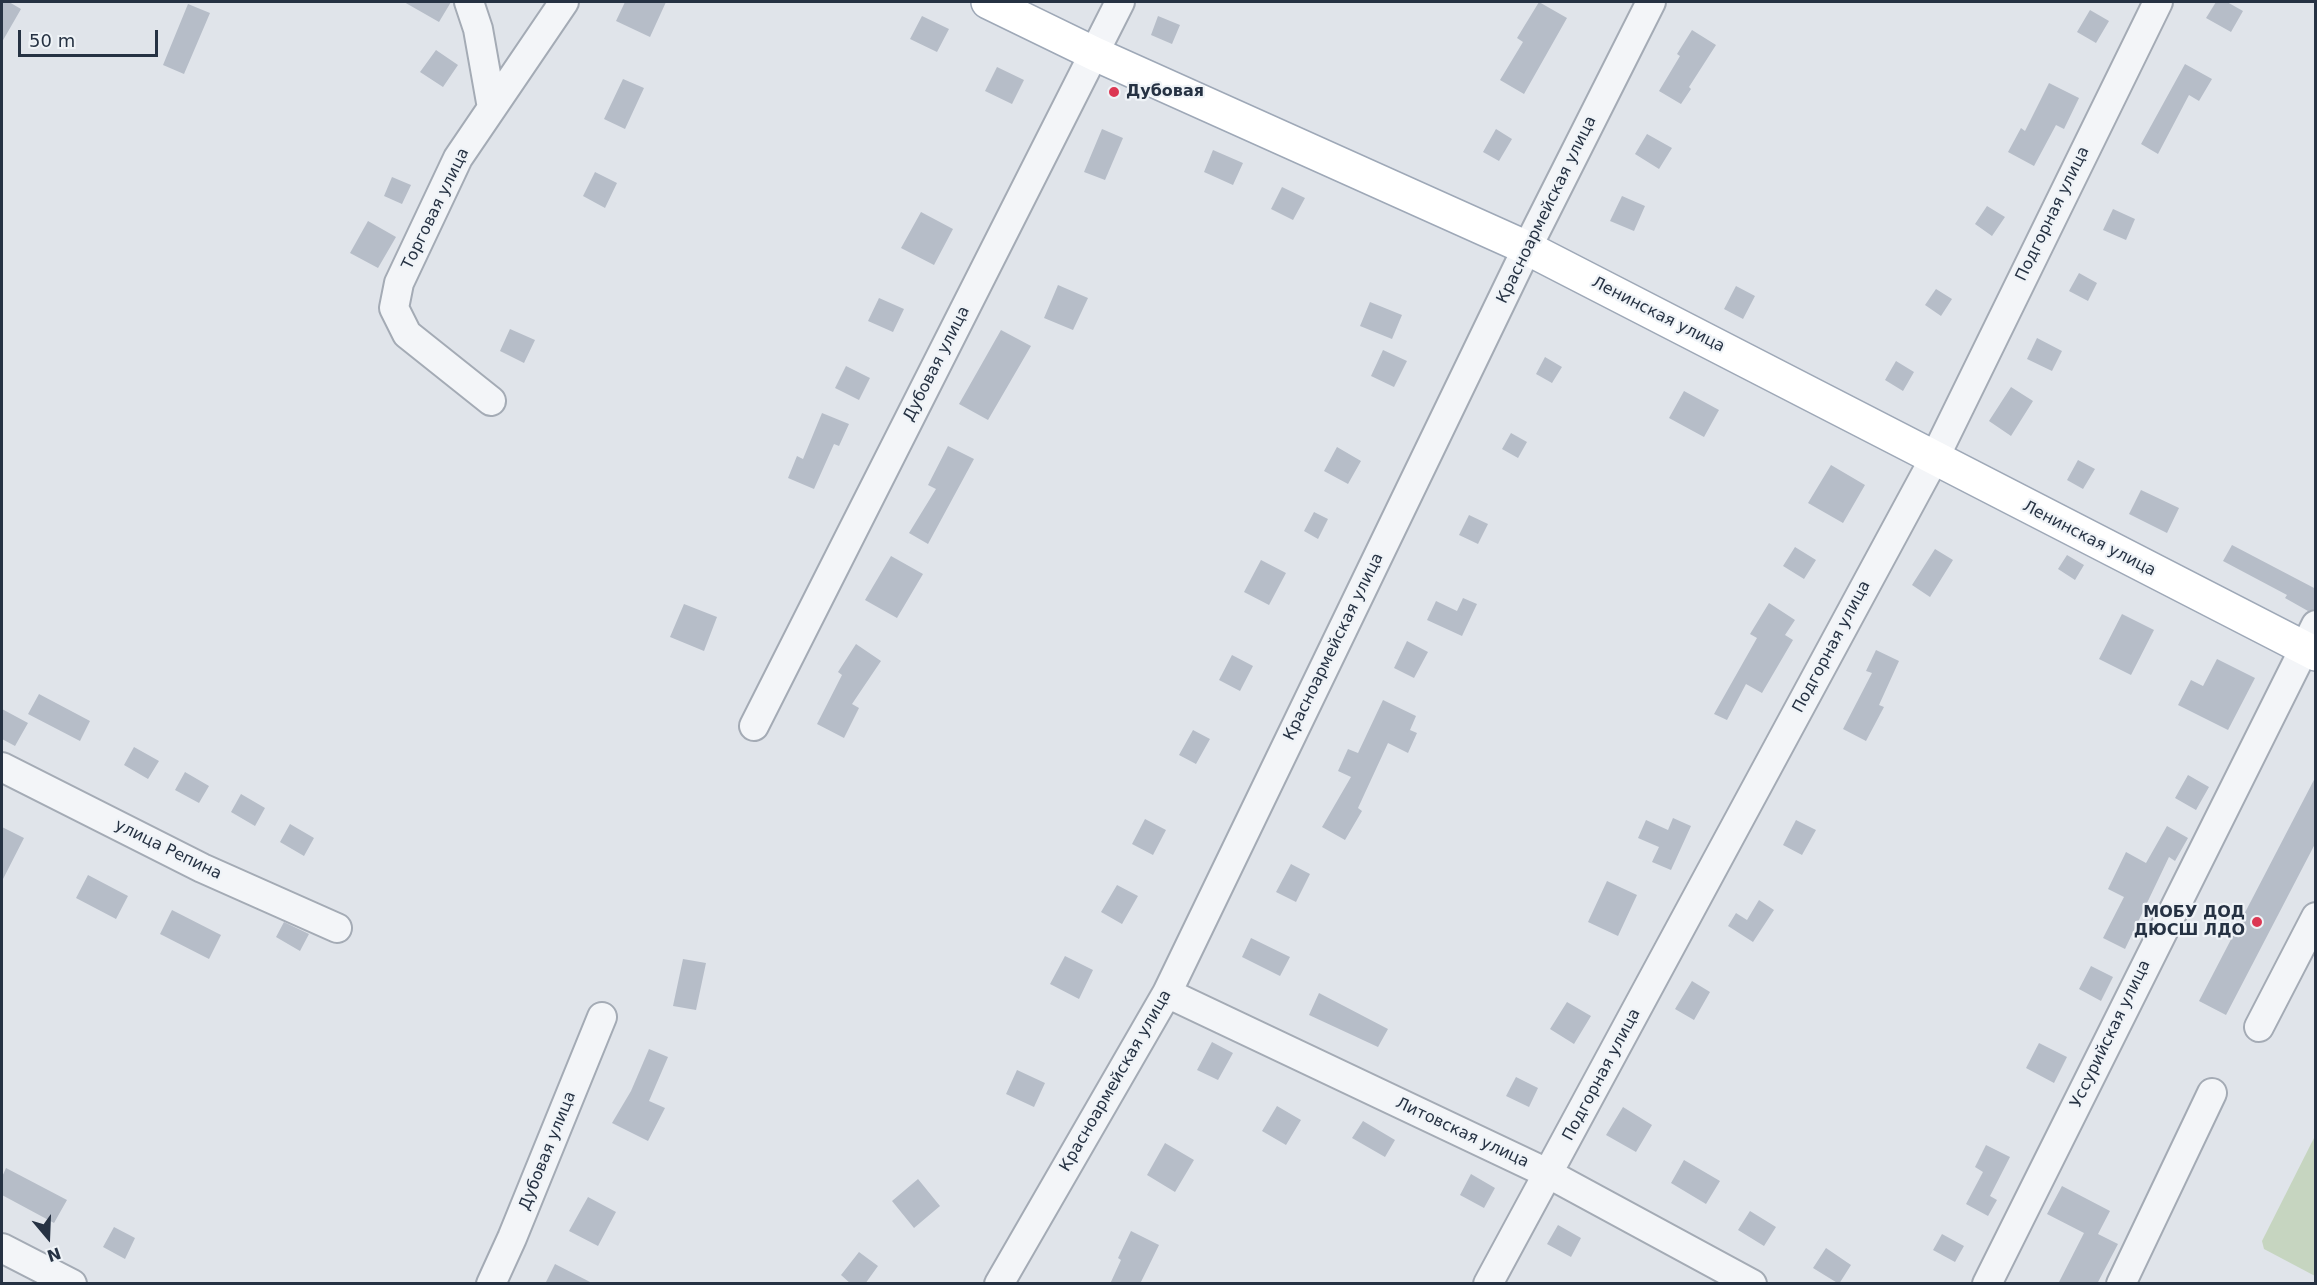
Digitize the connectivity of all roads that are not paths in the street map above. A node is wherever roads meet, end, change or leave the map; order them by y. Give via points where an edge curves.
1 (469, 2) edge
2 (564, 2) edge
3 (988, 2) edge
4 (1120, 2) edge
5 (1651, 2) edge
6 (2158, 2) edge
7 (1095, 54) junction
8 (492, 108) junction
9 (1527, 248) junction
10 (491, 401) dead end
11 (1934, 459) junction
12 (2311, 642) edge
13 (754, 726) dead end
14 (2, 767) edge
15 (2316, 916) edge
16 (337, 928) dead end
17 (1167, 993) junction
18 (602, 1017) dead end
19 (2259, 1026) dead end
20 (2212, 1093) dead end
21 (1549, 1174) junction
22 (2, 1248) edge
23 (72, 1284) edge
24 (491, 1284) edge
25 (999, 1284) edge
26 (1488, 1284) edge
27 (1752, 1284) edge
28 (1988, 1284) edge
29 (2121, 1284) edge

1 - 8 street via 478,29
2 - 8 street, Торговая улица
3 - 7 main road, Ленинская улица
4 - 7 street, Дубовая улица
5 - 9 street, Красноармейская улица
6 - 11 street, Подгорная улица
7 - 9 main road, Ленинская улица
7 - 13 street, Дубовая улица
8 - 10 street, Торговая улица via 458,158 399,283 394,308 406,334
9 - 11 main road, Ленинская улица
9 - 17 street, Красноармейская улица
11 - 12 main road, Ленинская улица
11 - 21 street, Подгорная улица
12 - 28 street, Уссурийская улица
14 - 16 street, улица Репина via 202,868
15 - 19 street
17 - 21 street, Литовская улица
17 - 25 street, Красноармейская улица
18 - 24 street, Дубовая улица
20 - 29 street
21 - 26 street, Подгорная улица
21 - 27 street, Литовская улица
22 - 23 street

